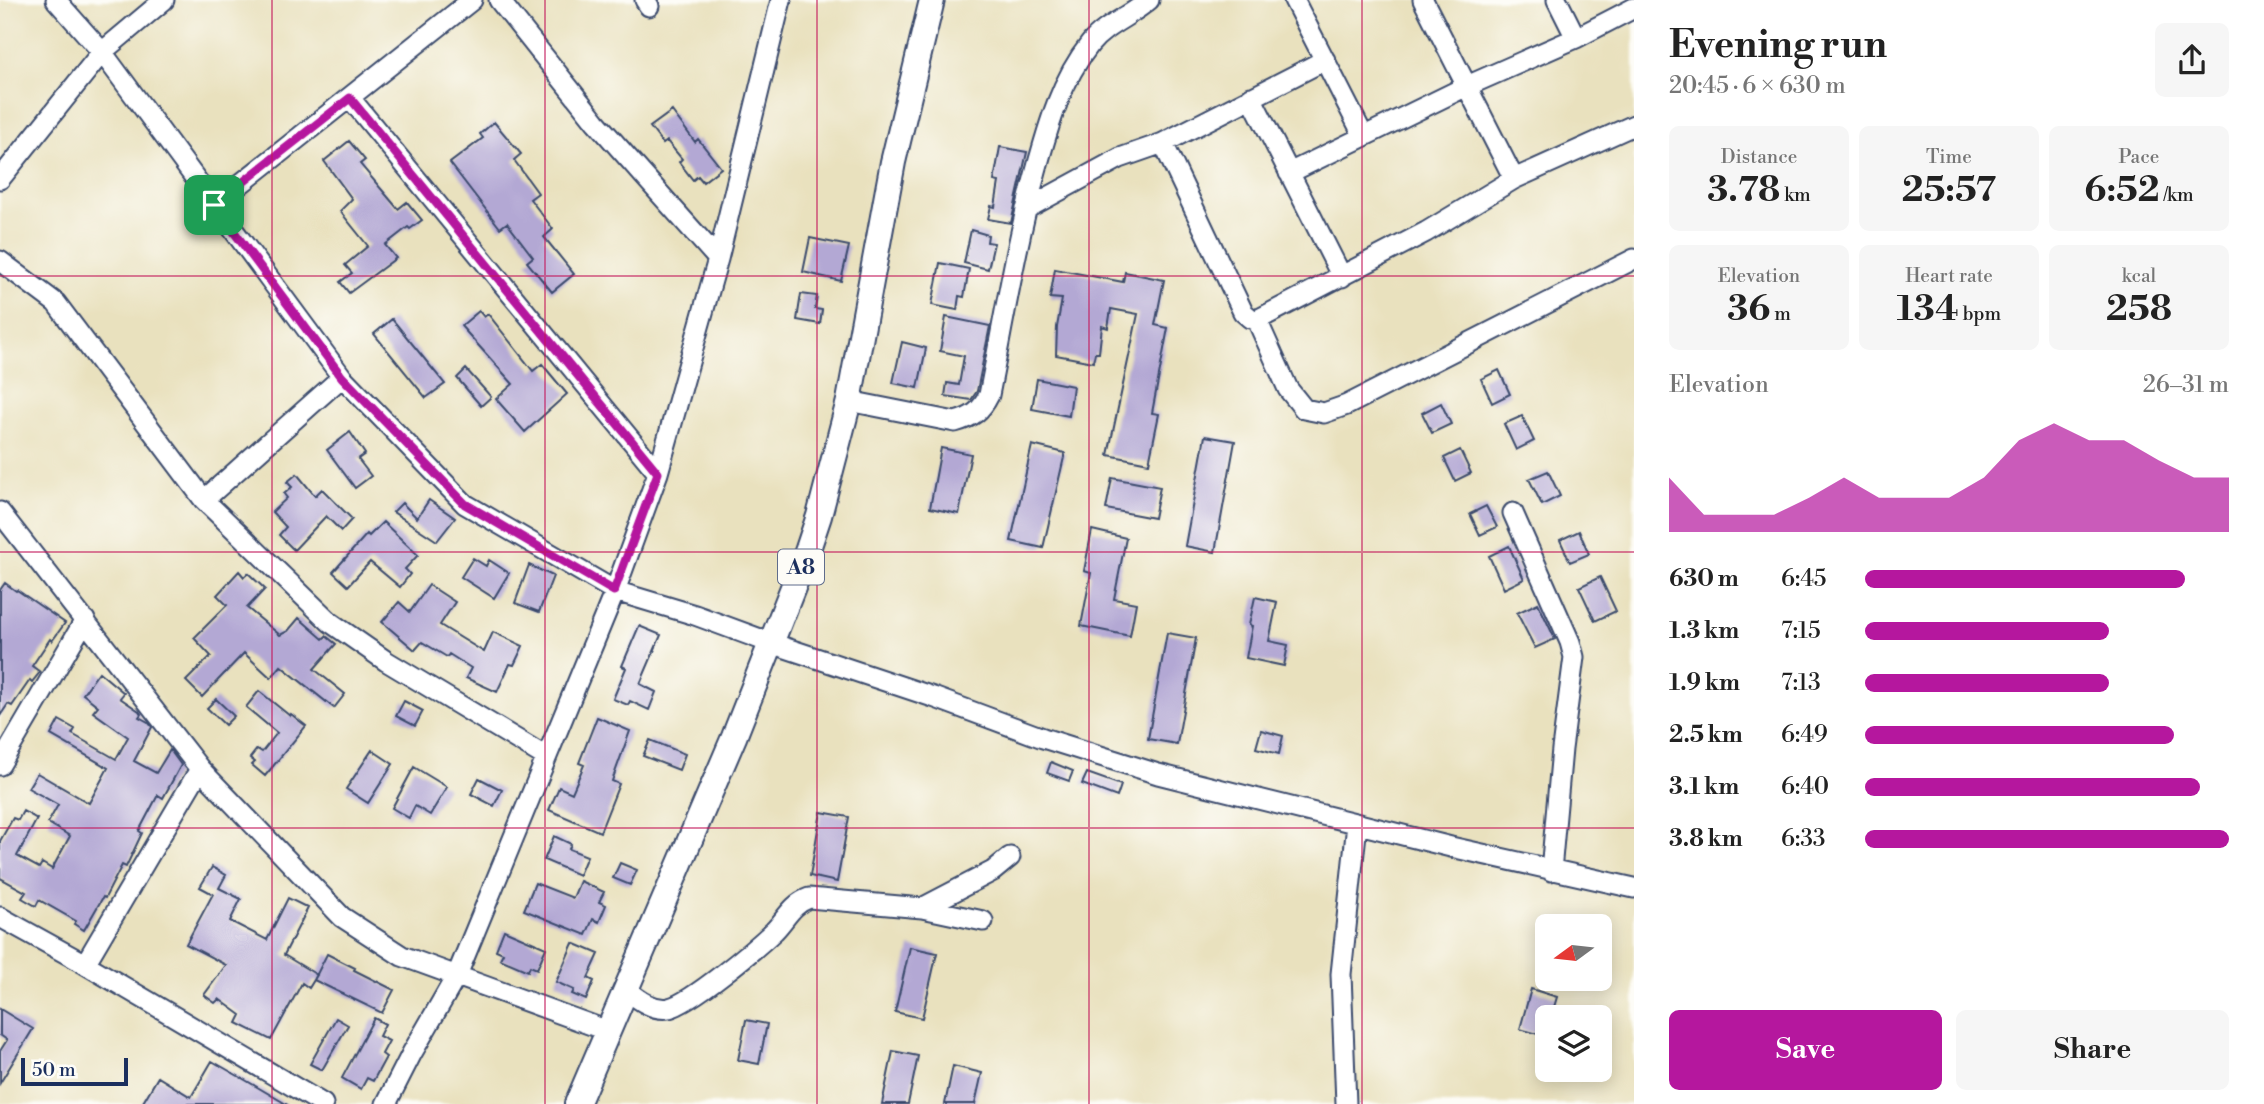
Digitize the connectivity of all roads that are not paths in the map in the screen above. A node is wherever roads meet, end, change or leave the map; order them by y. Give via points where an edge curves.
1 (56, 0) edge
2 (164, 0) edge
3 (472, 0) edge
4 (499, 0) edge
5 (781, 0) edge
6 (932, 0) edge
7 (1149, 0) edge
8 (1294, 0) edge
9 (1423, 0) edge
10 (1558, 0) edge
11 (1634, 8) edge
12 (1576, 38) junction
13 (102, 51) junction
14 (1325, 60) junction
15 (1467, 86) junction
16 (1251, 97) junction
17 (350, 98) junction
18 (1634, 125) edge
19 (1363, 135) junction
20 (1163, 143) junction
21 (1289, 173) junction
22 (0, 179) edge
23 (1514, 179) junction
24 (214, 205) junction
25 (1026, 209) junction
26 (718, 258) junction
27 (1634, 259) edge
28 (0, 261) edge
29 (1342, 277) junction
30 (1257, 320) junction
31 (342, 377) junction
32 (849, 401) junction
33 (658, 473) junction
34 (204, 500) junction
35 (0, 512) edge
36 (1513, 513) dead end
37 (614, 591) junction
38 (85, 620) junction
39 (771, 643) junction
40 (546, 757) junction
41 (1, 761) edge
42 (200, 769) junction
43 (1357, 824) junction
44 (1010, 857) dead end
45 (1551, 871) junction
46 (1634, 888) edge
47 (922, 908) junction
48 (0, 917) edge
49 (983, 921) dead end
50 (85, 964) junction
51 (457, 975) junction
52 (625, 989) junction
53 (608, 1031) junction
54 (323, 1104) edge
55 (386, 1104) edge
56 (577, 1104) edge
57 (1346, 1104) edge

1 - 13 street
2 - 13 street
3 - 17 street
4 - 26 street via 596,121
5 - 26 street
6 - 32 main road, A8 via 893,162
7 - 25 street via 1089,44 1049,123
8 - 14 street
9 - 15 street
10 - 12 street
11 - 12 street
12 - 15 street
13 - 22 street
13 - 24 street
14 - 16 street
14 - 19 street
15 - 19 street
15 - 23 street
16 - 20 street
16 - 21 street
17 - 24 street
17 - 33 street
18 - 23 street
19 - 21 street
20 - 25 street via 1120,158
20 - 30 street via 1244,312
21 - 29 street
23 - 29 street
24 - 31 street
25 - 32 street via 989,395 982,409 955,422
26 - 33 street
27 - 30 street via 1324,413 1304,410 1288,389
28 - 34 street via 57,303
29 - 30 street
31 - 34 street
31 - 37 street via 465,504
32 - 39 main road, A8 via 819,516
33 - 37 street
34 - 40 street via 330,622
35 - 38 street
36 - 45 street via 1574,657
37 - 39 street
37 - 40 street
38 - 41 street
38 - 42 street
39 - 43 street via 1157,774
39 - 52 main road, A8
40 - 51 street
42 - 50 street
42 - 51 street via 342,917 402,956
43 - 45 street
43 - 57 street via 1341,974
44 - 47 street via 993,871
45 - 46 street
47 - 49 street
47 - 52 street via 809,898 800,901 735,965 682,1002 655,1007
48 - 50 street
50 - 54 street
51 - 53 street
51 - 55 street
52 - 53 main road, A8
53 - 56 main road, A8

